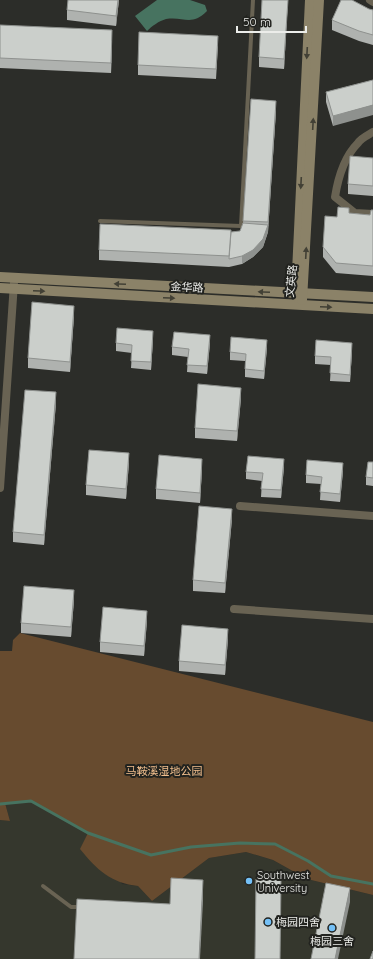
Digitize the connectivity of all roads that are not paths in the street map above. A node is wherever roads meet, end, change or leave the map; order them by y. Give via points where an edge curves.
1 (253, 0) edge
2 (310, 0) edge
3 (319, 0) edge
4 (370, 0) edge
5 (373, 2) edge
6 (373, 132) edge
7 (373, 214) edge
8 (100, 221) dead end
9 (0, 277) edge
10 (14, 278) junction
11 (0, 288) edge
12 (14, 289) junction
13 (300, 294) junction
14 (373, 297) edge
15 (300, 306) junction
16 (373, 309) edge
17 (0, 488) edge
18 (240, 506) dead end
19 (373, 516) edge
20 (234, 609) dead end
21 (373, 619) edge
22 (43, 886) dead end
23 (86, 908) edge

1 - 8 lane via 241,226
2 -> 13 main road, 文英路
13 -> 3 main road, 文英路
4 - 5 street
6 - 7 street via 358,142 347,159 338,176 335,197 355,213
9 - 10 main road, 金华路
10 - 12 street
13 -> 10 main road, 金华路
11 - 12 main road, 金华路
12 -> 15 main road, 金华路
12 - 17 street
13 - 14 main road, 金华路
13 - 15 main road, 文英路
15 -> 16 main road, 金华路
18 - 19 street
20 - 21 street
22 - 23 lane via 70,907

